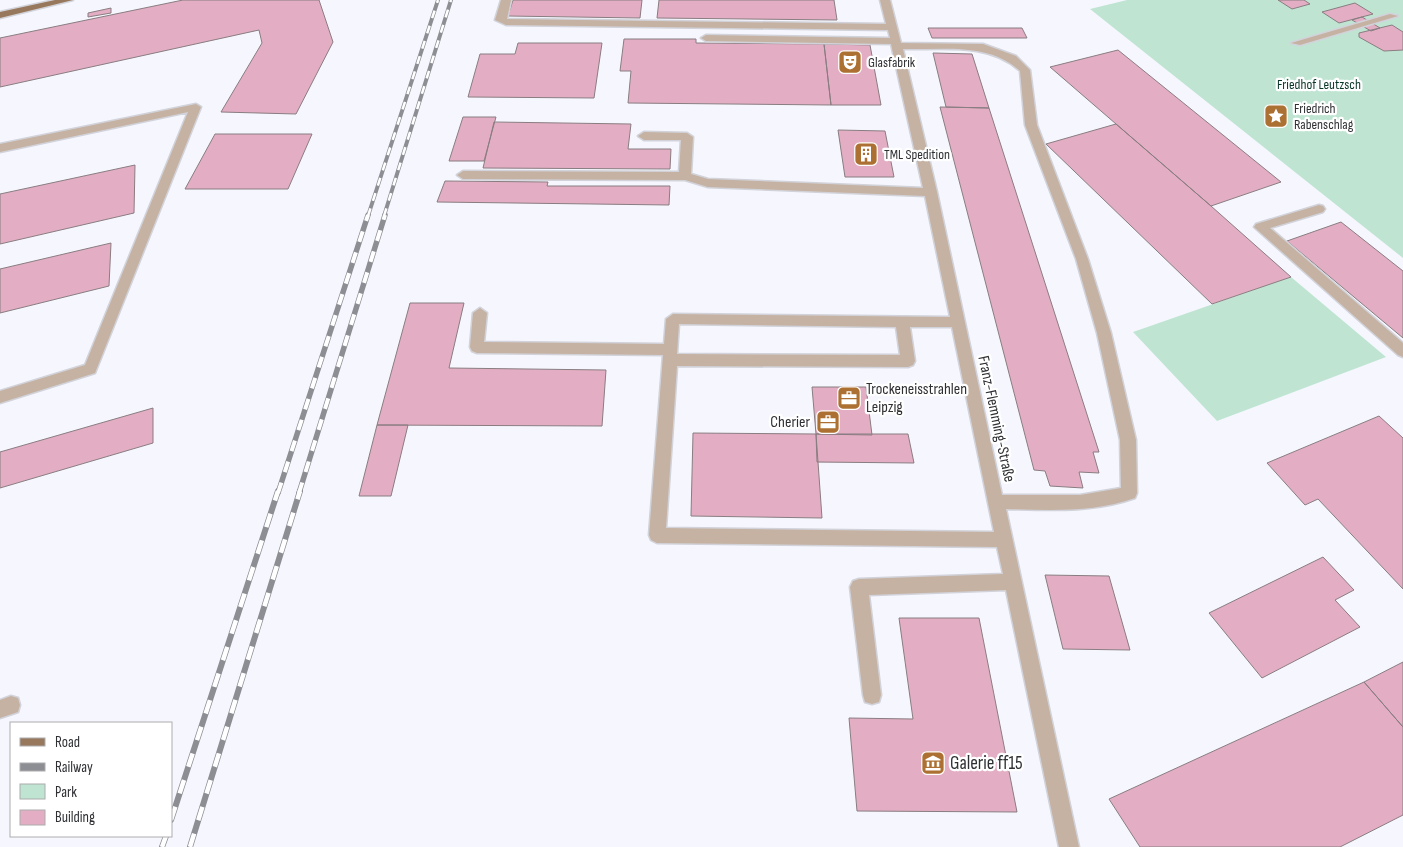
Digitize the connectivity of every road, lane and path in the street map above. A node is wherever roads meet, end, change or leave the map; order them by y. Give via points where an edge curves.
1 (68, 0) edge
2 (506, 0) edge
3 (885, 0) edge
4 (0, 14) edge
5 (1393, 16) dead end
6 (706, 38) dead end
7 (895, 38) junction
8 (1296, 43) dead end
9 (644, 136) dead end
10 (0, 148) edge
11 (463, 175) dead end
12 (685, 176) junction
13 (931, 192) junction
14 (1319, 209) dead end
15 (480, 312) dead end
16 (902, 322) junction
17 (958, 322) junction
18 (1403, 351) edge
19 (670, 355) junction
20 (0, 397) edge
21 (996, 502) junction
22 (1004, 540) junction
23 (1013, 582) junction
24 (872, 695) dead end
25 (1070, 847) edge

1 - 4 main road
2 - 7 street via 500,20 506,22
3 - 7 street, Franz-Flemming-Straße
5 - 8 street
6 - 7 street
7 - 13 street, Franz-Flemming-Straße
7 - 21 street via 932,45 983,47 1012,58 1025,70 1032,125 1082,259 1104,334 1128,440 1129,493 1109,500 1082,502
9 - 12 street via 687,137
10 - 20 street via 196,107 90,369
11 - 12 street
12 - 13 street via 708,183
13 - 17 street, Franz-Flemming-Straße
14 - 18 street via 1260,227
15 - 19 street via 477,347
16 - 17 street
16 - 19 street via 673,319
16 - 19 street via 908,361
17 - 21 street, Franz-Flemming-Straße
19 - 22 street via 656,535
21 - 22 street, Franz-Flemming-Straße
22 - 23 street, Franz-Flemming-Straße
23 - 24 street via 859,587
23 - 25 street, Franz-Flemming-Straße

